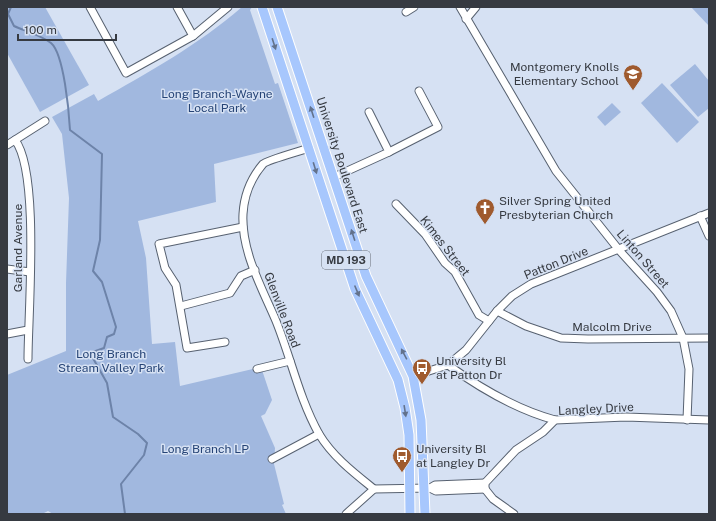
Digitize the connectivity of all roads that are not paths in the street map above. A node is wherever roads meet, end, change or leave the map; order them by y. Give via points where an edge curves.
1 (90, 7) edge
2 (177, 7) edge
3 (228, 7) edge
4 (262, 7) edge
5 (277, 7) edge
6 (414, 7) edge
7 (460, 7) edge
8 (476, 7) edge
9 (406, 12) dead end
10 (466, 19) junction
11 (192, 36) junction
12 (419, 91) dead end
13 (369, 112) dead end
14 (45, 121) dead end
15 (15, 140) junction
16 (7, 145) edge
17 (309, 148) junction
18 (389, 152) junction
19 (334, 177) junction
20 (396, 204) dead end
21 (709, 213) edge
22 (700, 216) junction
23 (243, 227) junction
24 (709, 236) edge
25 (619, 250) junction
26 (7, 269) edge
27 (254, 270) junction
28 (30, 272) junction
29 (180, 306) junction
30 (497, 311) junction
31 (489, 321) junction
32 (28, 330) junction
33 (7, 334) edge
34 (683, 338) junction
35 (709, 338) edge
36 (225, 342) dead end
37 (28, 359) dead end
38 (290, 361) junction
39 (448, 365) junction
40 (257, 369) dead end
41 (413, 376) junction
42 (556, 420) junction
43 (687, 420) junction
44 (709, 420) edge
45 (320, 434) junction
46 (272, 459) dead end
47 (485, 486) junction
48 (427, 488) junction
49 (410, 489) junction
50 (374, 490) junction
51 (346, 514) edge
52 (410, 514) edge
53 (425, 514) edge
54 (514, 514) edge

1 - 11 street via 126,72
2 - 11 street
3 - 11 street
4 -> 17 main road, MD 193
19 -> 5 main road, University Boulevard East / MD 193
6 - 9 street
7 - 10 street, Linton Street
8 - 10 street
10 - 25 street, Linton Street via 556,171
12 - 18 street via 438,127
13 - 18 street
14 - 15 street
15 - 16 street
15 - 28 street, Garland Avenue via 20,146 29,192
17 - 23 street, Glenville Road via 264,163 250,184 246,196
17 -> 49 main road, MD 193 via 355,288 398,380 409,435
18 - 19 street
41 -> 19 main road, University Boulevard East / MD 193 via 366,276
20 - 31 street, Kimes Street via 425,234 454,272 479,315
21 - 22 street, Patton Drive
22 - 24 street
22 - 25 street, Patton Drive
23 - 27 street, Glenville Road
23 - 29 street via 159,244 166,268 176,284
25 - 30 street, Patton Drive via 531,284 512,296
25 - 34 street, Linton Street via 657,292
26 - 28 street
27 - 29 street via 241,276 230,293
27 - 38 street, Glenville Road via 276,320
28 - 32 street, Garland Avenue
29 - 36 street via 187,348
30 - 31 street, Patton Drive
30 - 34 street, Malcolm Drive via 526,326 561,338
31 - 39 street, Patton Drive via 466,350
32 - 33 street
32 - 37 street, Garland Avenue
34 - 35 street, Malcolm Drive
34 - 43 street, Linton Street via 689,369
38 - 40 street
38 - 45 street, Glenville Road via 302,400
39 - 41 street, Patton Drive
39 - 42 street via 472,382 539,416
41 - 48 main road, University Boulevard East / MD 193 via 421,420
42 - 43 street, Langley Drive via 626,417
42 - 47 street, Langley Drive via 516,450
43 - 44 street, Langley Drive
45 - 46 street
45 - 50 street, Glenville Road via 345,466
47 - 48 street via 436,491
47 - 54 street via 493,499
48 - 49 street
48 - 53 main road, University Boulevard East / MD 193
49 - 50 street
49 - 52 main road, MD 193
50 - 51 street

